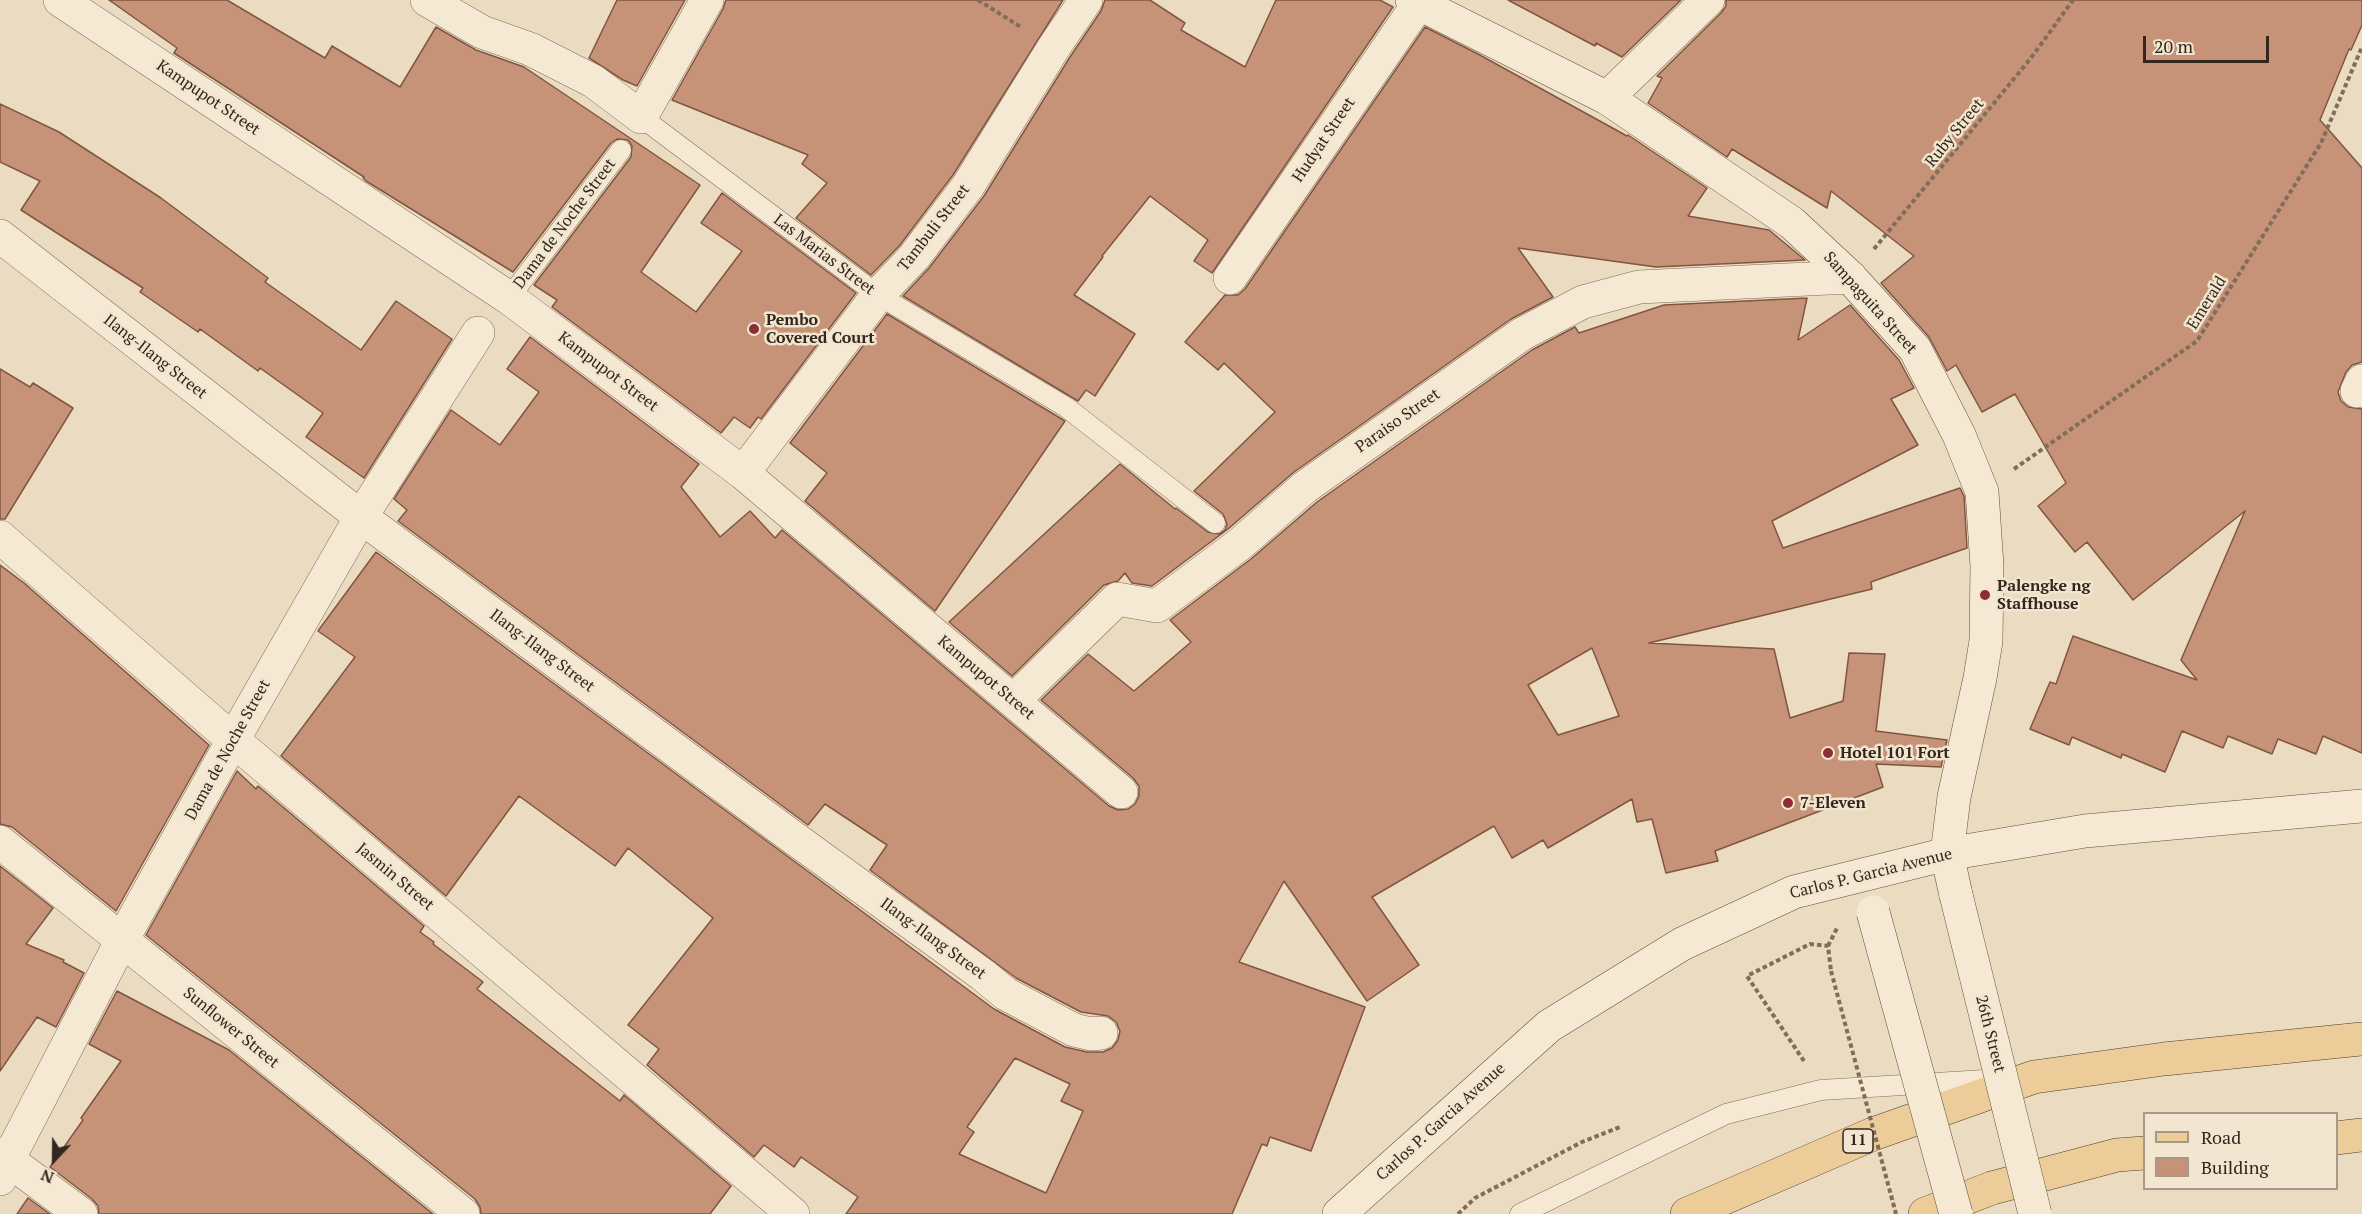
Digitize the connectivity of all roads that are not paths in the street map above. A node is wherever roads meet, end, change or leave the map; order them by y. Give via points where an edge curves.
1 (60, 0) edge
2 (426, 0) edge
3 (707, 0) edge
4 (1086, 0) edge
5 (1708, 0) edge
6 (1416, 2) edge
7 (1607, 98) junction
8 (641, 117) junction
9 (621, 150) dead end
10 (0, 236) edge
11 (1850, 277) junction
12 (1230, 278) dead end
13 (878, 295) junction
14 (509, 298) junction
15 (478, 333) dead end
16 (743, 473) junction
17 (361, 517) junction
18 (1215, 523) dead end
19 (0, 537) edge
20 (1013, 701) junction
21 (233, 740) junction
22 (1121, 792) dead end
23 (2362, 806) edge
24 (0, 842) edge
25 (1947, 854) junction
26 (1865, 875) junction
27 (122, 940) junction
28 (1101, 1033) dead end
29 (2362, 1039) edge
30 (2034, 1077) junction
31 (2362, 1135) edge
32 (2338, 1138) edge
33 (2143, 1153) edge
34 (3, 1165) edge
35 (81, 1214) edge
36 (463, 1214) edge
37 (793, 1214) edge
38 (1339, 1214) edge
39 (1520, 1214) edge
40 (1687, 1214) edge
41 (1925, 1214) edge
42 (1956, 1214) edge
43 (2035, 1214) edge

1 - 14 street, Kampupot Street
2 - 8 street, Las Marias Street via 482,32 530,49 593,81
3 - 8 street
4 - 13 street, Tambuli Street via 968,186
5 - 7 street
6 - 7 street, Sampaguita Street
6 - 12 street, Hudyat Street
7 - 11 street, Sampaguita Street via 1792,223
8 - 13 lane, Las Marias Street
9 - 14 lane, Dama de Noche Street
10 - 17 street, Ilang-Ilang Street
11 - 20 street, Paraiso Street via 1639,287 1583,302 1522,334 1315,480 1240,544 1157,606 1117,599
11 - 25 street, Sampaguita Street via 1915,349 1959,435 1982,492 1986,641 1954,797
13 - 16 street, Tambuli Street
13 - 18 lane, Las Marias Street via 1066,407
14 - 16 street, Kampupot Street
15 - 17 street, Dama de Noche Street
16 - 20 street, Kampupot Street
17 - 21 street, Dama de Noche Street
17 - 28 street, Ilang-Ilang Street via 1006,994 1074,1029
19 - 21 street, Jasmin Street
20 - 22 street, Kampupot Street
21 - 27 street, Dama de Noche Street
21 - 37 street, Jasmin Street
23 - 25 street, Carlos P. Garcia Avenue via 2085,831
24 - 27 street, Sunflower Street
25 - 26 street, Carlos P. Garcia Avenue
25 - 43 street, 26th Street, bridge
26 - 38 street, Carlos P. Garcia Avenue via 1794,892 1682,944 1549,1026
26 - 42 street, bridge
27 - 34 street, Dama de Noche Street
27 - 36 street, Sunflower Street
29 - 30 main road, 11
30 - 39 lane via 1821,1089 1726,1114
30 - 40 main road, 11 via 1872,1134
31 - 32 main road
33 - 41 main road via 2117,1155 1992,1188
34 - 35 street

